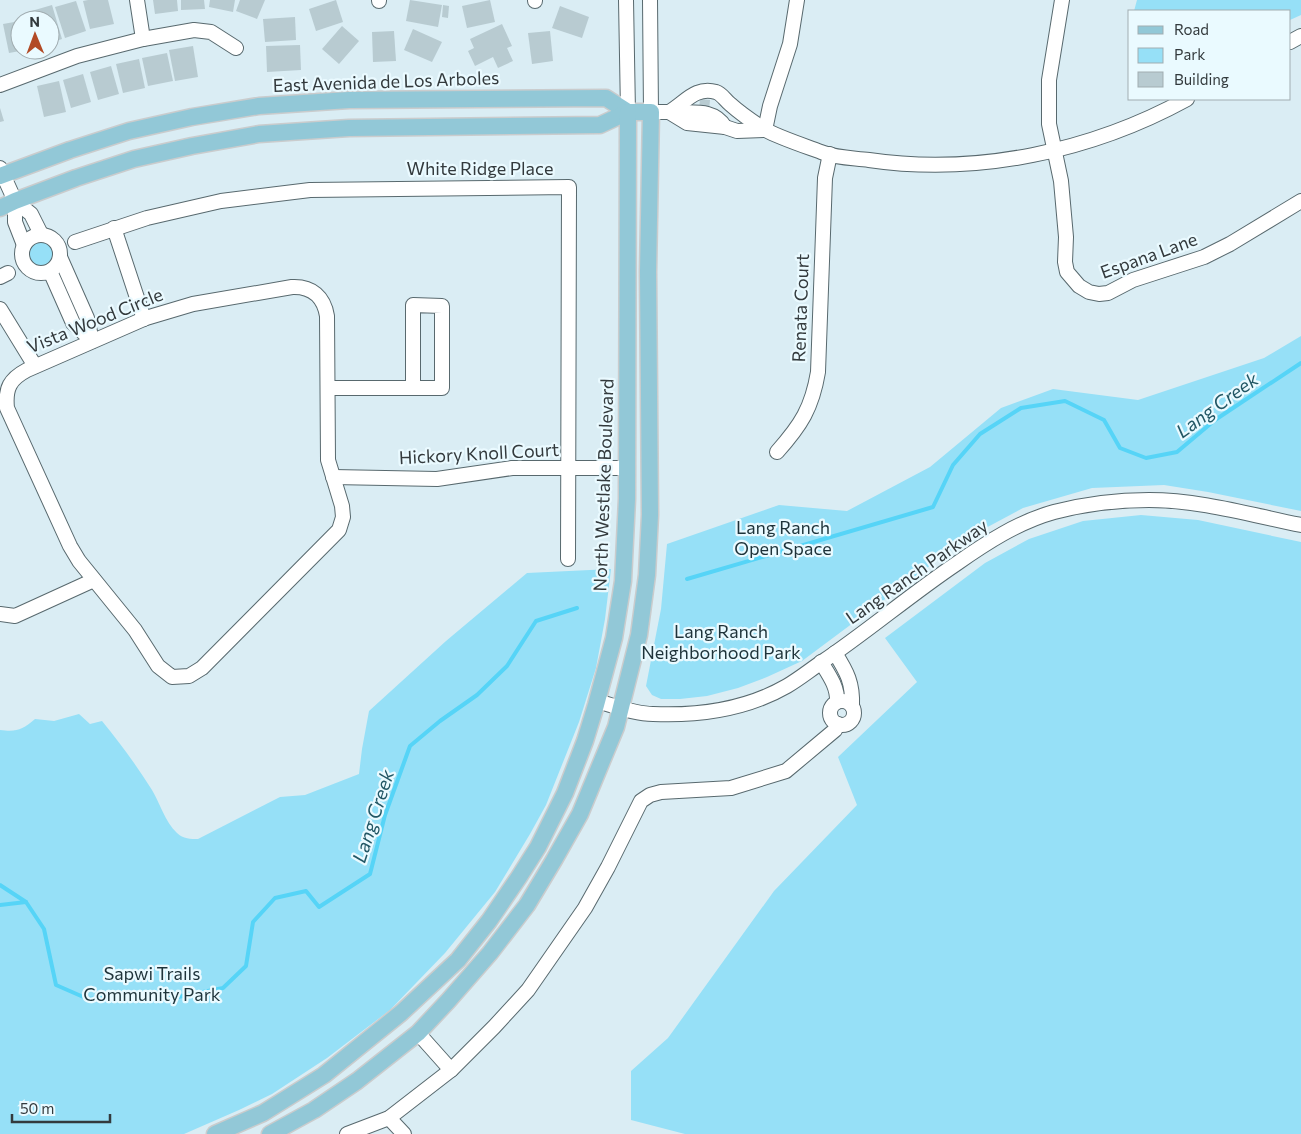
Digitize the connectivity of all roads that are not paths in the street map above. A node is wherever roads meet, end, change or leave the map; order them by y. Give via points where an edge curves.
1 (137, 0) edge
2 (626, 0) edge
3 (650, 0) edge
4 (797, 0) edge
5 (1062, 0) edge
6 (144, 39) junction
7 (236, 48) dead end
8 (1, 83) edge
9 (1185, 100) edge
10 (729, 104) junction
11 (628, 112) junction
12 (651, 112) junction
13 (669, 112) junction
14 (725, 127) junction
15 (766, 130) junction
16 (1054, 150) junction
17 (830, 154) junction
18 (1, 173) edge
19 (15, 201) junction
20 (1301, 201) edge
21 (0, 208) edge
22 (114, 228) junction
23 (41, 234) junction
24 (75, 242) dead end
25 (24, 244) junction
26 (60, 256) junction
27 (50, 271) junction
28 (0, 309) edge
29 (144, 319) junction
30 (92, 341) junction
31 (35, 366) junction
32 (328, 388) junction
33 (412, 388) junction
34 (777, 452) dead end
35 (569, 468) junction
36 (627, 468) junction
37 (333, 477) junction
38 (1301, 525) edge
39 (568, 559) dead end
40 (94, 580) junction
41 (0, 614) edge
42 (835, 654) junction
43 (821, 662) junction
44 (597, 701) junction
45 (837, 702) junction
46 (852, 706) junction
47 (622, 708) junction
48 (838, 724) junction
49 (418, 1033) junction
50 (451, 1070) junction
51 (390, 1118) junction
52 (215, 1134) edge
53 (270, 1134) edge
54 (347, 1134) edge
55 (404, 1134) edge

1 - 6 street
2 - 11 street, North Westlake Boulevard
3 - 12 street
4 - 15 street via 790,44 770,106
5 - 16 street, Espana Lane via 1049,80 1049,124
6 - 7 street via 194,30 211,32
6 - 8 street via 77,56
9 - 16 street via 1120,131
10 - 13 street via 716,92 698,92
10 - 14 street
10 - 15 street
11 - 12 main road
11 - 18 main road, East Avenida de Los Arboles via 606,98 349,100 259,106 129,131
11 - 19 main road via 600,125 349,128 259,134 134,159
11 - 36 main road, North Westlake Boulevard
12 - 13 street
12 - 47 main road via 648,272 650,515 639,635
13 - 14 street via 687,123
14 - 15 street via 737,131
15 - 17 street
16 - 17 street via 982,163 944,165 886,163
16 - 20 street, Espana Lane via 1061,182 1067,272 1073,281 1089,292 1108,293 1133,280 1204,257
17 - 34 street, Renata Court via 825,178 815,389 796,430
18 - 19 street
19 - 21 main road
19 - 23 street via 30,214
19 - 25 street via 15,222
22 - 24 street, White Ridge Place
22 - 29 street
22 - 35 street, White Ridge Place via 220,201 310,190 569,187
23 - 25 street
23 - 26 street via 57,242
25 - 27 street via 22,256 27,267 38,273
26 - 27 street via 58,264
26 - 30 street via 87,318
27 - 30 street via 74,323
28 - 31 street
29 - 30 street, Vista Wood Circle
29 - 32 street, Vista Wood Circle via 193,304 292,287 312,290 326,306
30 - 31 street, Vista Wood Circle
31 - 40 street, Vista Wood Circle via 17,375 8,386 7,408 70,546
32 - 33 street
32 - 37 street, Vista Wood Circle via 328,460
33 - 33 street via 413,305 442,306 442,388
35 - 36 street, Hickory Knoll Court
35 - 37 street, Hickory Knoll Court via 512,468 437,479
35 - 39 street, White Ridge Place
36 - 44 main road, North Westlake Boulevard via 623,581 614,638
37 - 40 street, Vista Wood Circle via 342,506 339,530 202,668 189,676 172,677 158,666 135,630
38 - 42 street, Lang Ranch Parkway via 1198,504 1150,500 1110,502 1054,512 1026,522 971,554
40 - 41 street via 15,616
42 - 43 street, Lang Ranch Parkway
42 - 46 street via 852,685
43 - 45 street via 835,688
43 - 47 street, Lang Ranch Parkway via 787,686 718,711 651,714
44 - 47 street, Lang Ranch Parkway
44 - 52 main road, North Westlake Boulevard via 565,793 538,847 489,921 458,960 401,1014 324,1075 263,1113
45 - 46 street via 845,701
45 - 48 street via 831,707 830,715
46 - 48 street via 852,720 845,725
47 - 49 main road via 580,814 527,905 472,974
48 - 50 street via 786,771 731,788 661,792 650,794 641,801 585,908 528,990
49 - 50 street
49 - 53 main road via 357,1081
50 - 51 street
51 - 54 street
51 - 55 street

